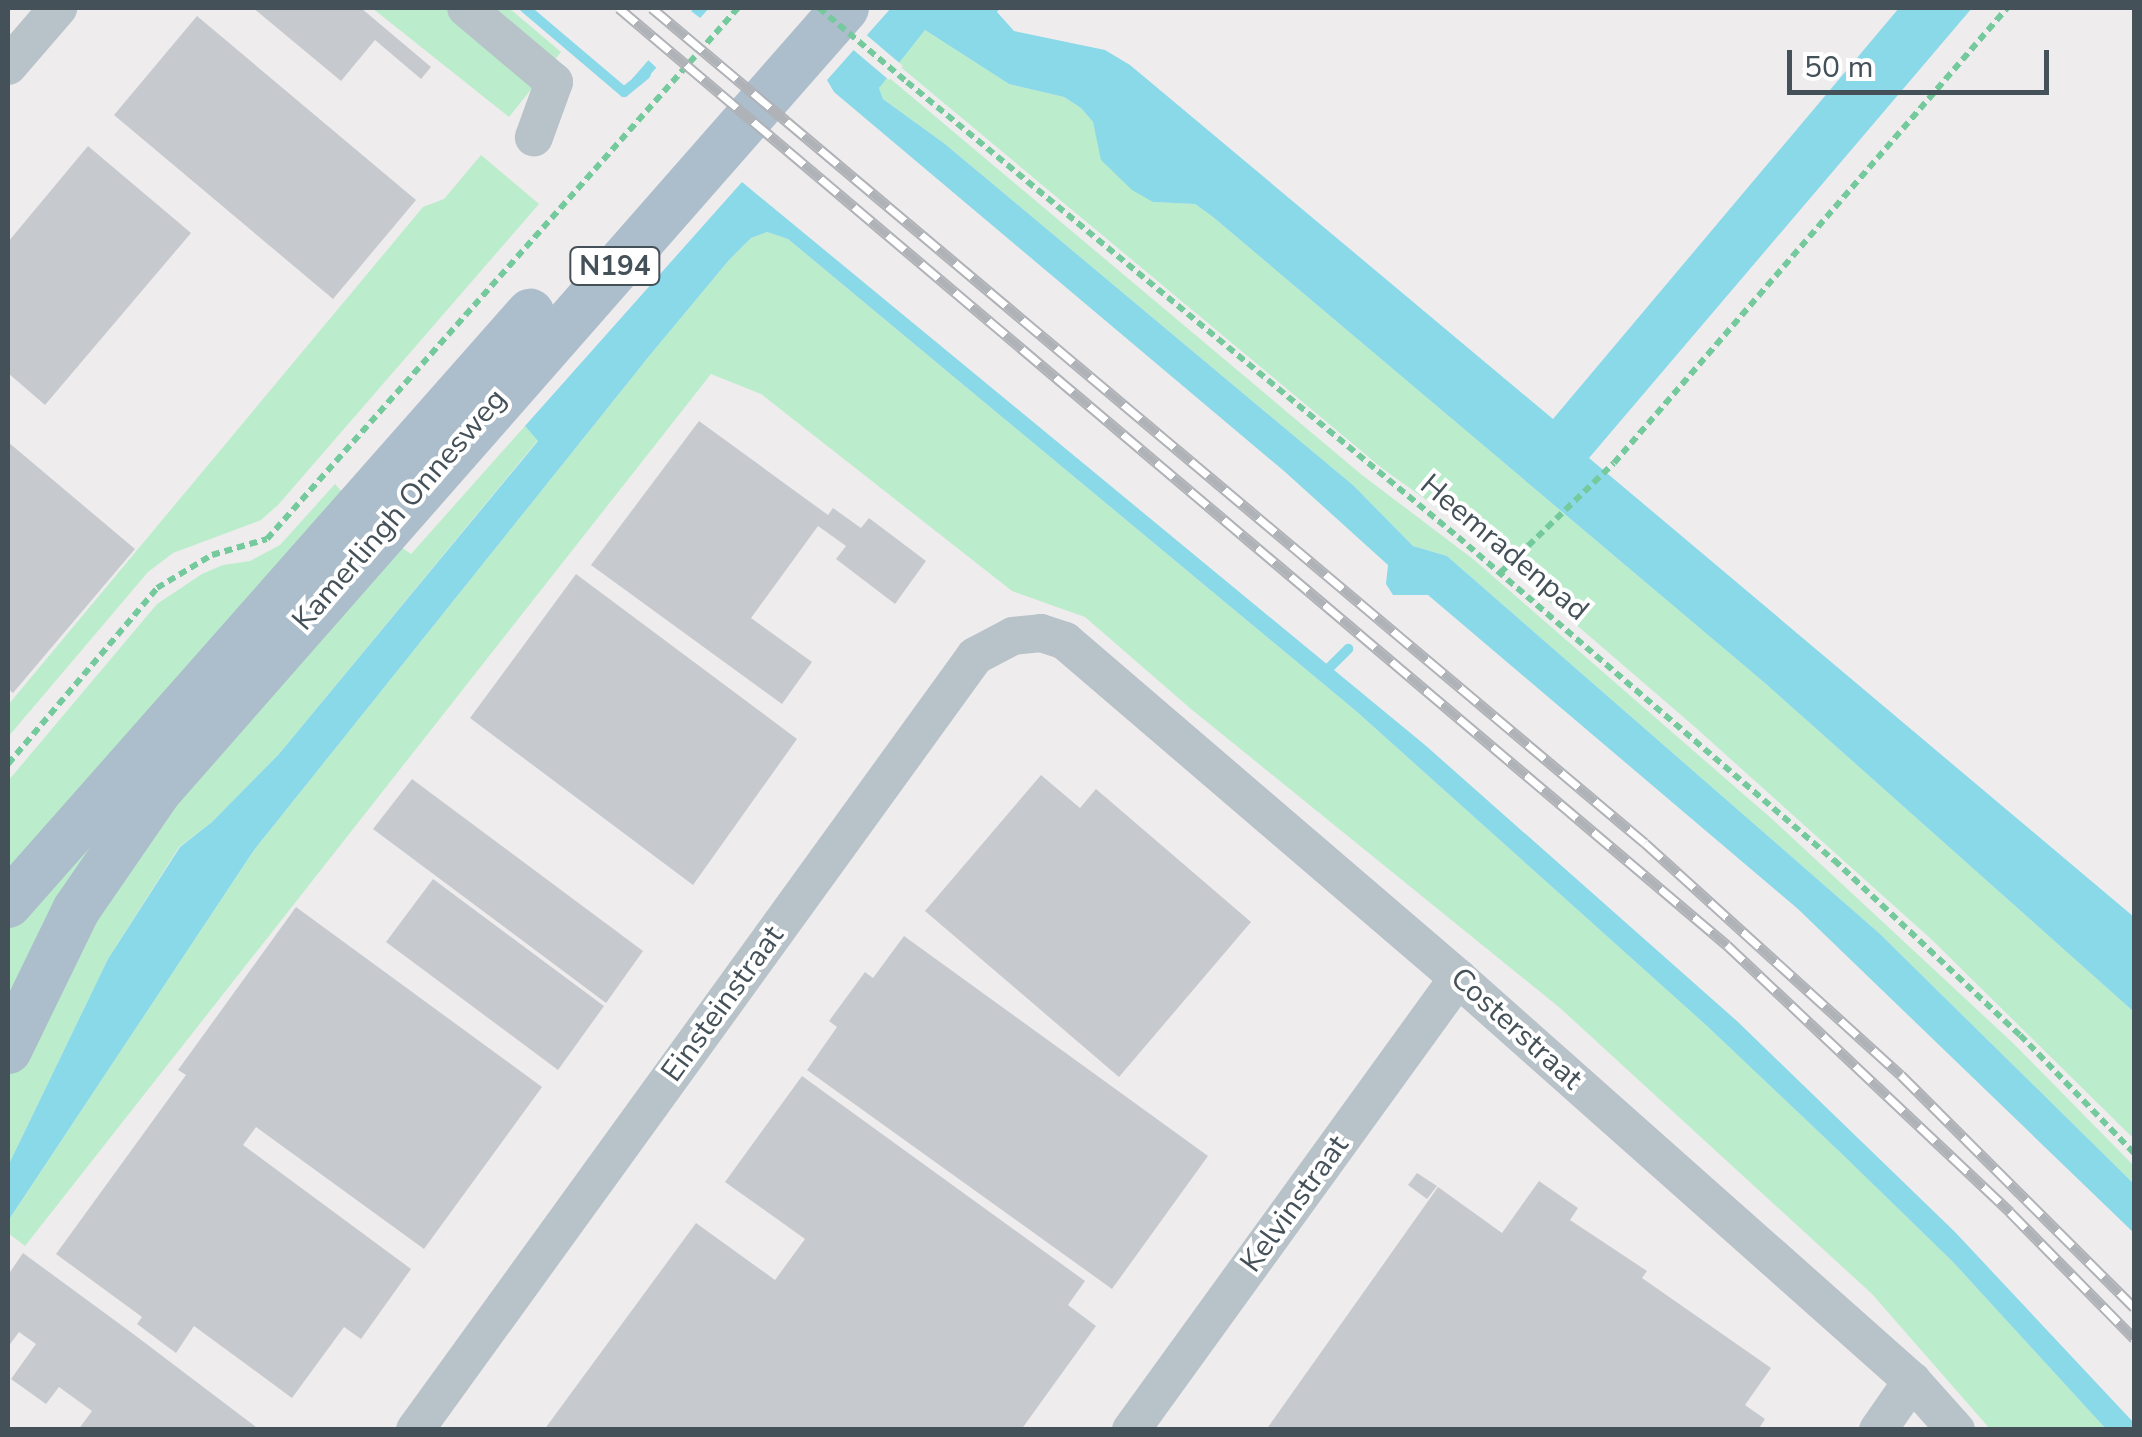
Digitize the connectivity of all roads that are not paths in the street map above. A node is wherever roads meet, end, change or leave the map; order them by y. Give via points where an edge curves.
1 (58, 8) edge
2 (466, 8) edge
3 (802, 8) edge
4 (845, 8) edge
5 (8, 66) edge
6 (534, 136) dead end
7 (1065, 641) joint
8 (8, 904) edge
9 (1458, 978) junction
10 (8, 1050) edge
11 (1912, 1382) junction
12 (415, 1430) edge
13 (1132, 1430) edge
14 (1878, 1430) edge
15 (1956, 1430) edge

1 - 5 street
2 - 6 street via 554,82
3 - 8 main road, Kamerlingh Onnesweg / N194
4 - 10 main road, Kamerlingh Onnesweg / N194 via 157,792 76,910
7 - 9 street, Costerstraat
7 - 12 street, Einsteinstraat via 1040,633 1013,636 975,656
9 - 11 street, Costerstraat
9 - 13 street, Kelvinstraat
11 - 14 street
11 - 15 street, Costerstraat

